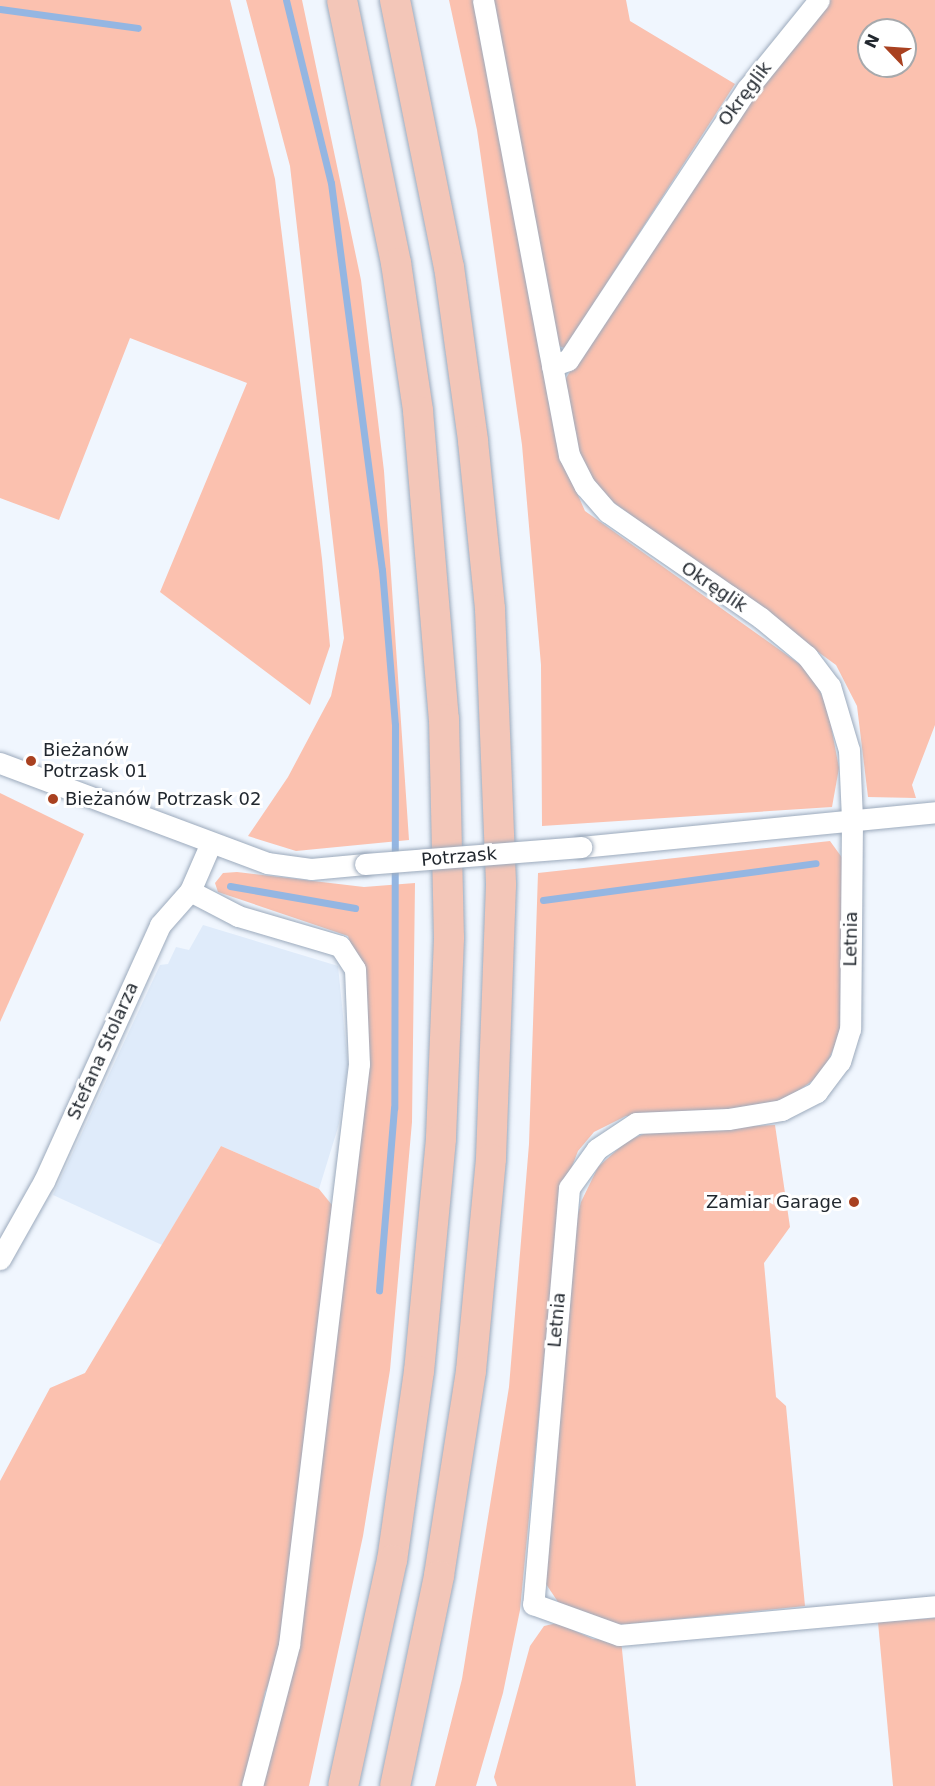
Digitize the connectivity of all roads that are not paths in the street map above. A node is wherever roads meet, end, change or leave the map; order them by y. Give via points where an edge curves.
1 (342, 0) edge
2 (395, 0) edge
3 (483, 0) edge
4 (819, 0) edge
5 (552, 366) junction
6 (0, 763) edge
7 (935, 812) edge
8 (852, 820) junction
9 (210, 845) junction
10 (190, 891) junction
11 (0, 1259) edge
12 (935, 1606) edge
13 (252, 1786) edge
14 (343, 1786) edge
15 (395, 1786) edge

1 - 14 highway via 392,241 419,422 443,696 449,927 441,1139 419,1371 392,1560
2 - 15 highway via 448,267 473,441 490,609 501,885 491,1147 471,1371 440,1576
3 - 5 street, Okręglik
4 - 5 street, Okręglik via 720,127 568,360
5 - 8 street, Okręglik via 569,455 585,486 641,538 762,618 807,656 830,686 849,750
6 - 9 street, Potrzask
7 - 8 street, Potrzask
8 - 9 street, Potrzask, bridge via 581,847 290,868
8 - 12 street, Letnia via 850,1029 840,1061 817,1092 782,1110 728,1119 636,1123 597,1149 569,1188 533,1604 619,1635
9 - 10 street, Stefana Stolarza
10 - 11 street, Stefana Stolarza via 160,925 44,1181
10 - 13 street via 238,916 340,946 355,969 359,1064 291,1633

